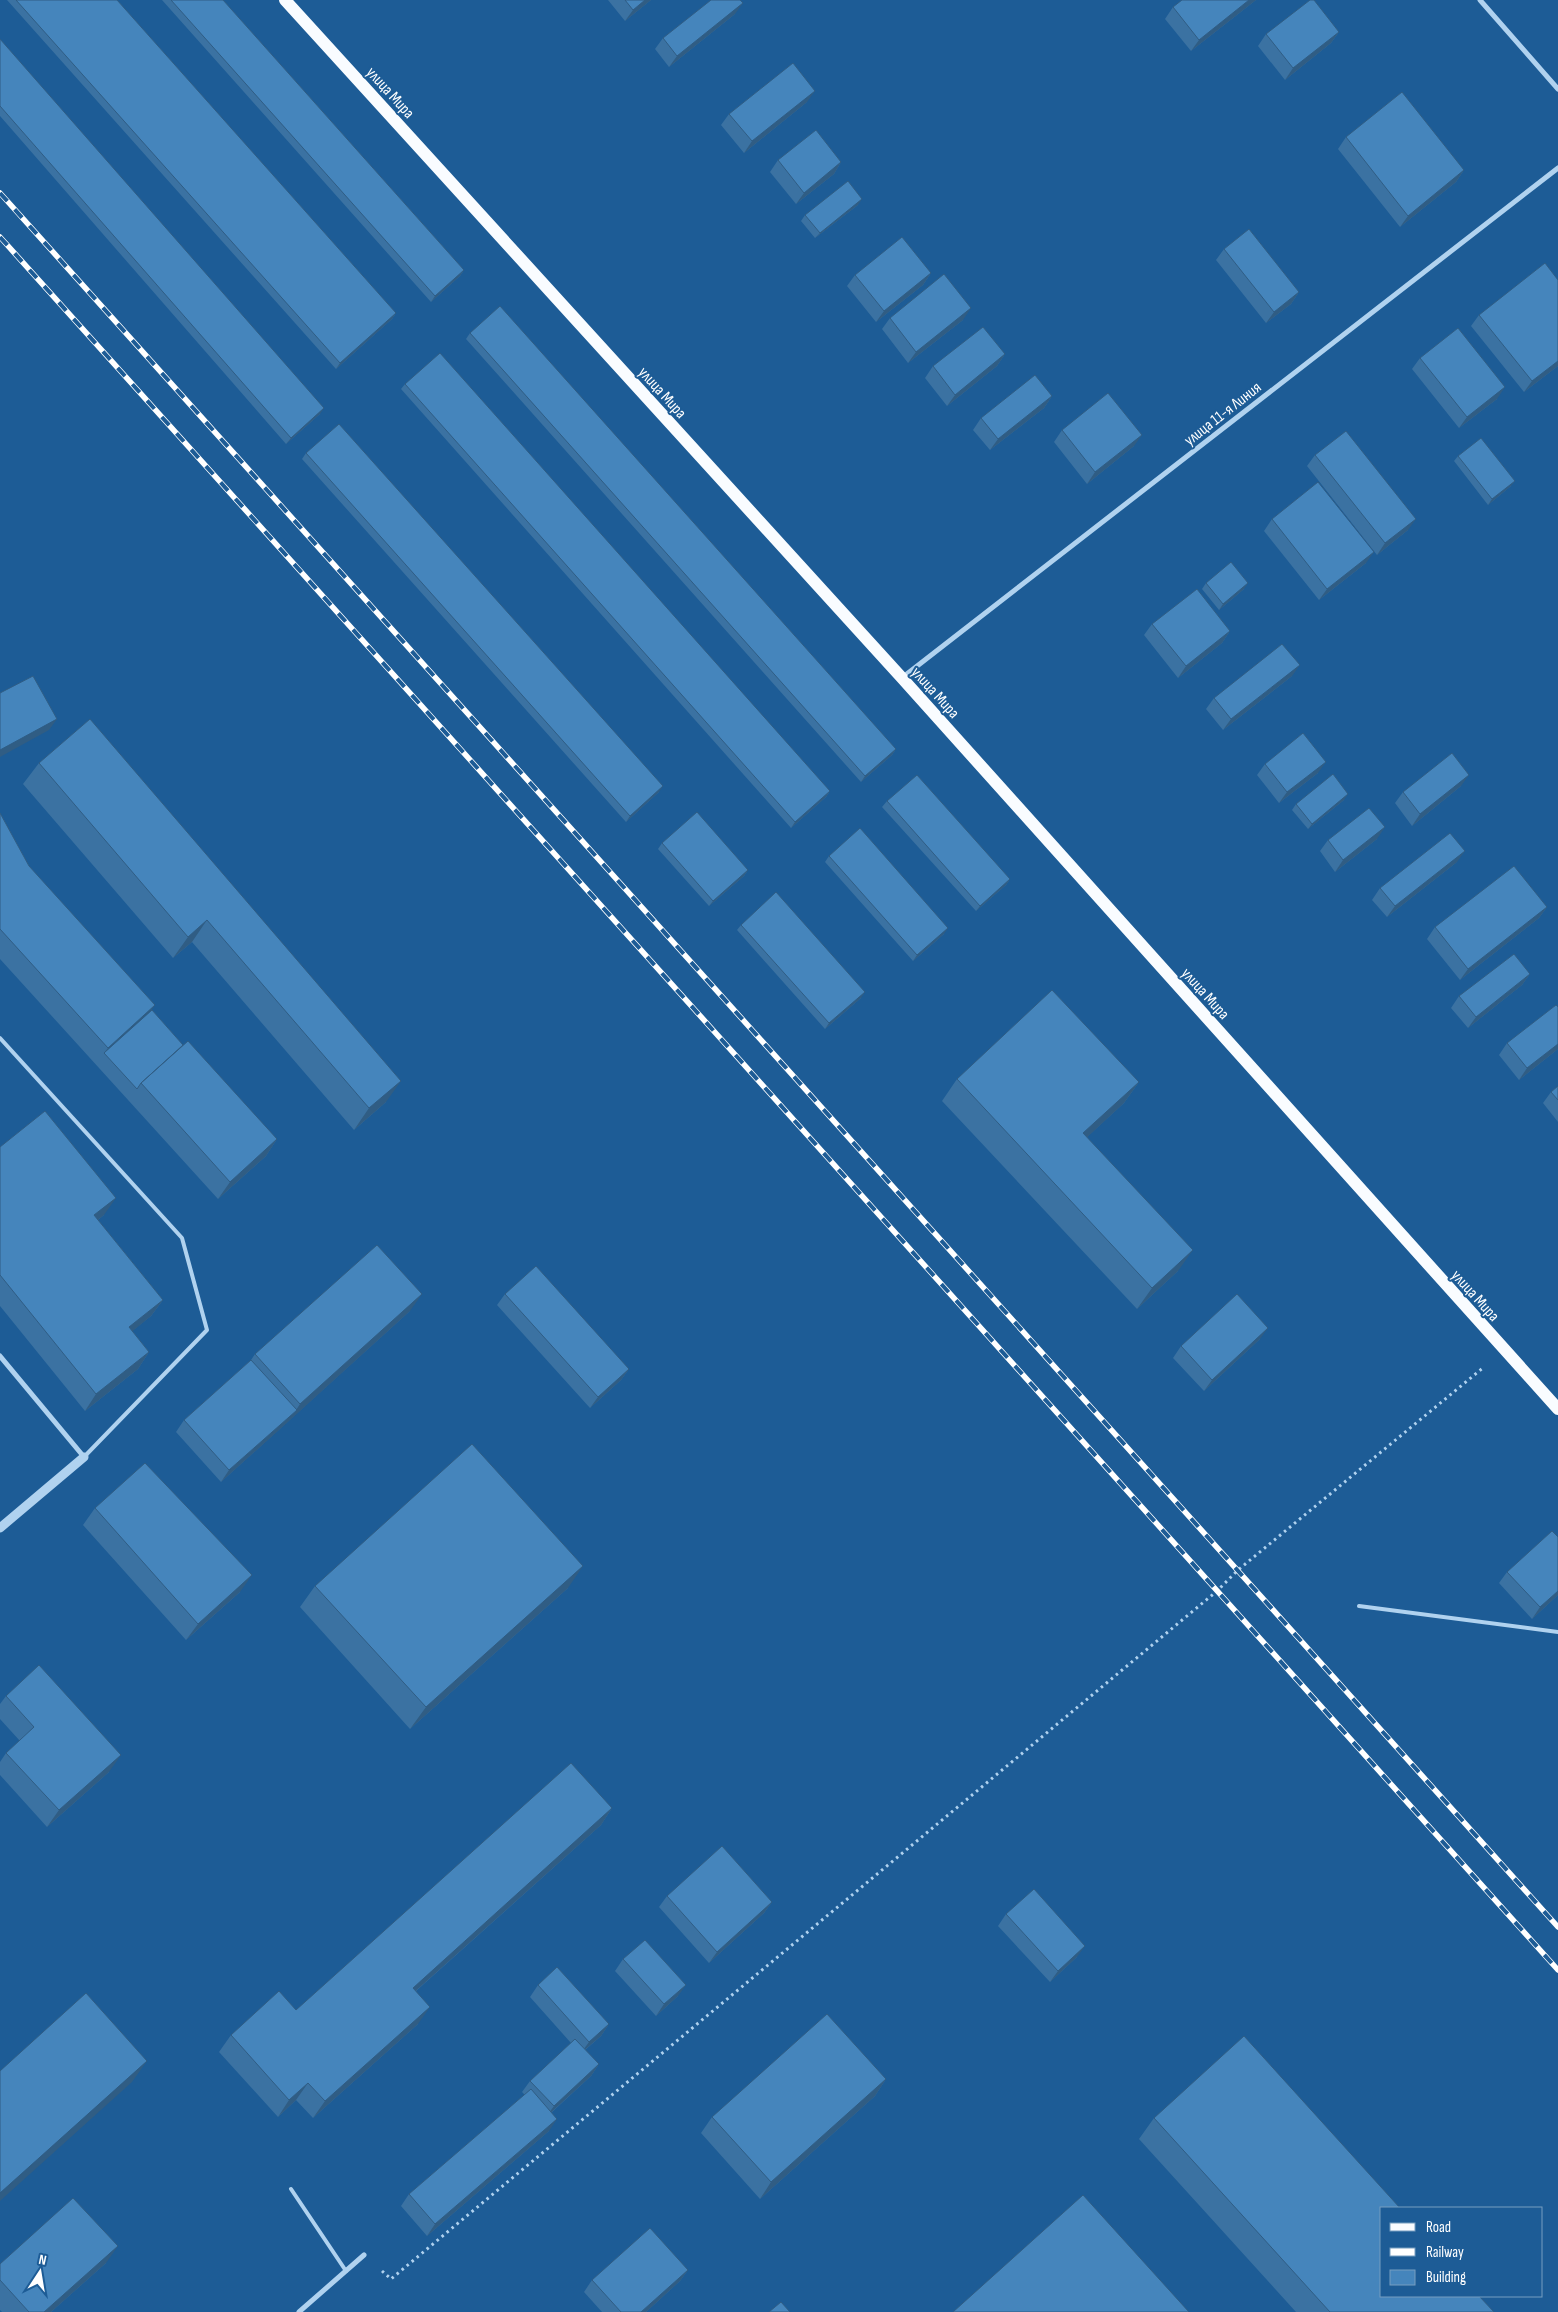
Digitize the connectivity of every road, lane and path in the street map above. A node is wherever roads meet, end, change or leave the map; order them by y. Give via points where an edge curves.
1 (284, 0) edge
2 (1480, 0) edge
3 (1558, 89) edge
4 (1558, 168) edge
5 (902, 678) junction
6 (0, 1038) edge
7 (1504, 1351) junction
8 (0, 1356) edge
9 (1558, 1409) edge
10 (84, 1457) junction
11 (0, 1528) edge
12 (1359, 1606) dead end
13 (1558, 1632) edge
14 (291, 2189) dead end
15 (364, 2255) joint
16 (346, 2271) junction
17 (299, 2312) edge

1 - 5 main road, улица Мира
2 - 3 street
4 - 5 street, улица 11-я Линия
5 - 7 main road, улица Мира
6 - 10 lane via 182,1238 207,1330
7 - 9 main road, улица Мира
7 - 15 path via 391,2279
8 - 10 street
10 - 11 street
12 - 13 lane
14 - 16 lane
15 - 16 street
16 - 17 street

